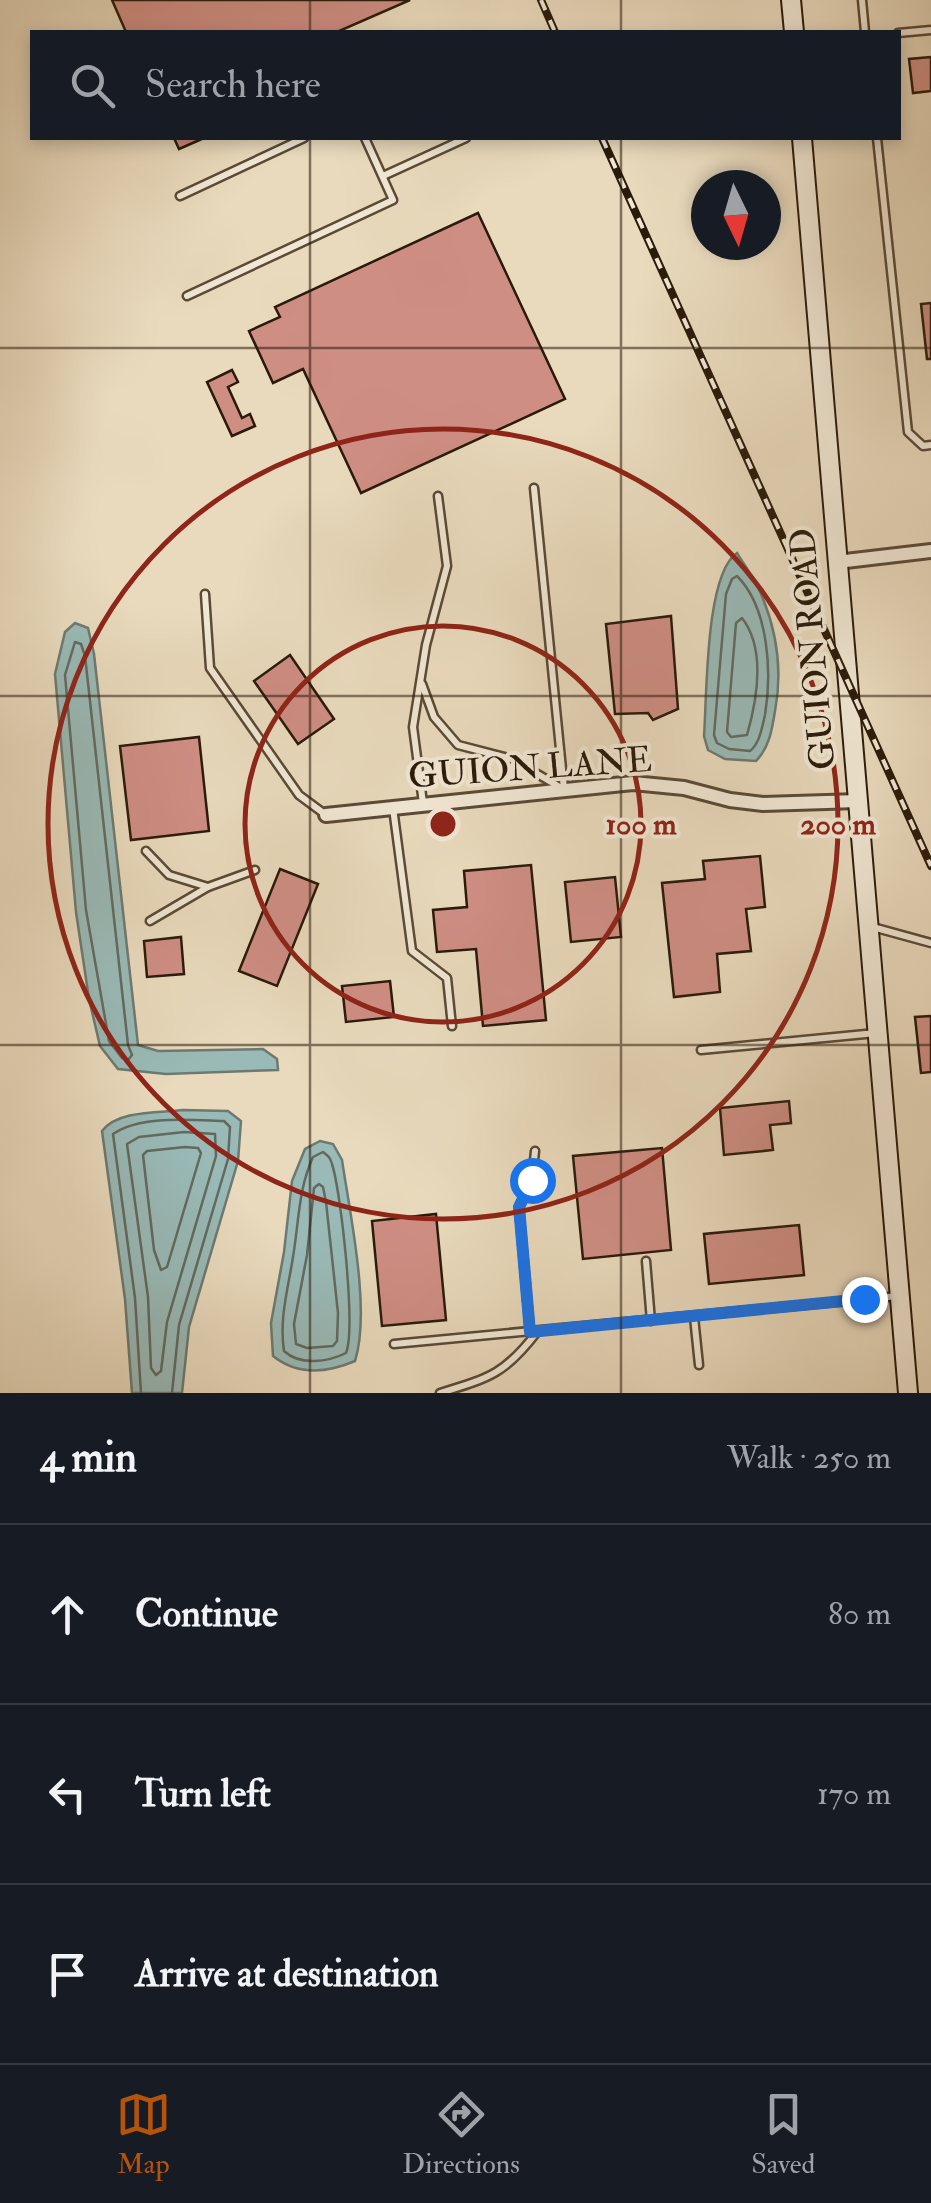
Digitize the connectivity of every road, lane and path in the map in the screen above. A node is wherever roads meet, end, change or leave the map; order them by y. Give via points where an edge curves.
1 (791, 0) edge
2 (862, 0) edge
3 (794, 30) edge
4 (865, 30) edge
5 (931, 30) edge
6 (901, 33) edge
7 (300, 140) edge
8 (366, 140) edge
9 (462, 140) edge
10 (802, 140) edge
11 (877, 140) edge
12 (383, 176) junction
13 (180, 196) dead end
14 (188, 296) dead end
15 (931, 446) edge
16 (534, 488) dead end
17 (438, 496) dead end
18 (931, 551) edge
19 (836, 562) junction
20 (205, 594) dead end
21 (420, 681) junction
22 (564, 789) junction
23 (858, 800) junction
24 (424, 804) junction
25 (393, 808) junction
26 (326, 814) joint
27 (146, 851) dead end
28 (256, 870) dead end
29 (208, 886) junction
30 (150, 921) dead end
31 (868, 926) junction
32 (931, 942) edge
33 (452, 1026) dead end
34 (877, 1033) junction
35 (701, 1050) dead end
36 (534, 1151) dead end
37 (646, 1261) dead end
38 (900, 1296) junction
39 (694, 1318) junction
40 (651, 1321) junction
41 (534, 1332) junction
42 (394, 1344) dead end
43 (699, 1366) dead end
44 (440, 1393) edge
45 (908, 1393) edge

1 - 3 street
2 - 4 lane
5 - 6 lane
7 - 13 lane
8 - 12 lane
9 - 12 lane
10 - 19 street, GUION ROAD
11 - 15 lane via 908,432
12 - 14 lane via 394,200
16 - 22 lane
17 - 21 lane via 446,566
18 - 19 street
19 - 23 street, GUION ROAD
20 - 26 lane via 210,668 299,795
21 - 22 lane via 434,717 458,745 512,759
21 - 24 lane via 413,727
22 - 23 street, GUION LANE via 633,782 763,804
22 - 24 street, GUION LANE
23 - 31 street, GUION ROAD
24 - 25 street, GUION LANE
25 - 26 street, GUION LANE
25 - 33 lane via 412,951 447,978
27 - 29 lane via 169,875
28 - 29 lane
29 - 30 lane
31 - 32 lane
31 - 34 street, GUION ROAD
34 - 35 lane
34 - 38 street, GUION ROAD
36 - 41 lane via 532,1180 519,1207
37 - 40 lane
38 - 39 lane
38 - 45 street, GUION ROAD
39 - 40 lane
39 - 43 lane
40 - 41 lane
41 - 42 lane
41 - 44 lane via 517,1359 489,1378

